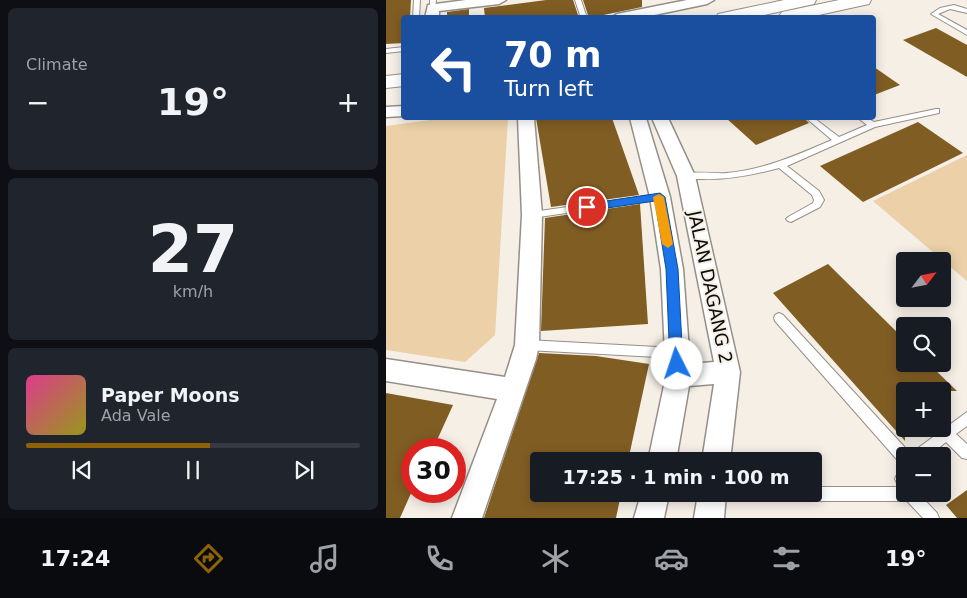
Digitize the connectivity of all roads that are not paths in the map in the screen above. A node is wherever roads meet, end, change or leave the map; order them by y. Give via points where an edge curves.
1 (417, 0) edge
2 (499, 0) edge
3 (578, 0) edge
4 (707, 0) edge
5 (808, 0) edge
6 (862, 0) edge
7 (433, 8) edge
8 (967, 11) edge
9 (416, 15) edge
10 (583, 15) edge
11 (632, 15) edge
12 (738, 15) edge
13 (794, 15) edge
14 (967, 33) edge
15 (401, 49) edge
16 (386, 51) edge
17 (401, 65) edge
18 (386, 66) edge
19 (401, 80) edge
20 (386, 82) edge
21 (401, 111) edge
22 (936, 111) dead end
23 (386, 112) edge
24 (526, 120) edge
25 (639, 120) edge
26 (661, 120) edge
27 (813, 120) edge
28 (865, 120) edge
29 (873, 125) junction
30 (838, 140) junction
31 (781, 165) junction
32 (686, 176) junction
33 (660, 197) junction
34 (532, 215) junction
35 (791, 219) dead end
36 (779, 318) dead end
37 (527, 345) junction
38 (677, 364) junction
39 (386, 370) edge
40 (728, 372) junction
41 (513, 390) junction
42 (967, 418) edge
43 (951, 431) edge
44 (943, 437) edge
45 (950, 437) edge
46 (930, 447) edge
47 (896, 448) edge
48 (663, 452) edge
49 (717, 452) edge
50 (967, 453) edge
51 (822, 494) edge
52 (653, 502) edge
53 (711, 502) edge
54 (467, 518) edge
55 (649, 518) edge
56 (709, 518) edge
57 (932, 518) edge

1 - 9 lane
2 - 7 street
3 - 10 lane
4 - 11 street
5 - 12 main road
6 - 13 main road
8 - 14 lane via 950,6 934,14
15 - 16 lane
17 - 18 main road
19 - 20 main road
21 - 23 street
22 - 29 lane
24 - 34 street
25 - 33 street
26 - 32 street, JALAN DAGANG 2
27 - 30 lane
28 - 29 lane
29 - 30 lane
30 - 31 lane
31 - 32 lane via 717,177
31 - 35 lane via 816,193 819,200
32 - 40 street, JALAN DAGANG 2
33 - 34 lane
33 - 38 street via 672,269
34 - 37 street
36 - 47 lane
37 - 38 lane
37 - 41 street
38 - 40 street
38 - 48 street
39 - 41 street
40 - 49 street, JALAN DAGANG 2
41 - 54 street
42 - 43 lane
44 - 46 lane
45 - 50 lane
51 - 57 lane via 910,494
52 - 55 street
53 - 56 street

